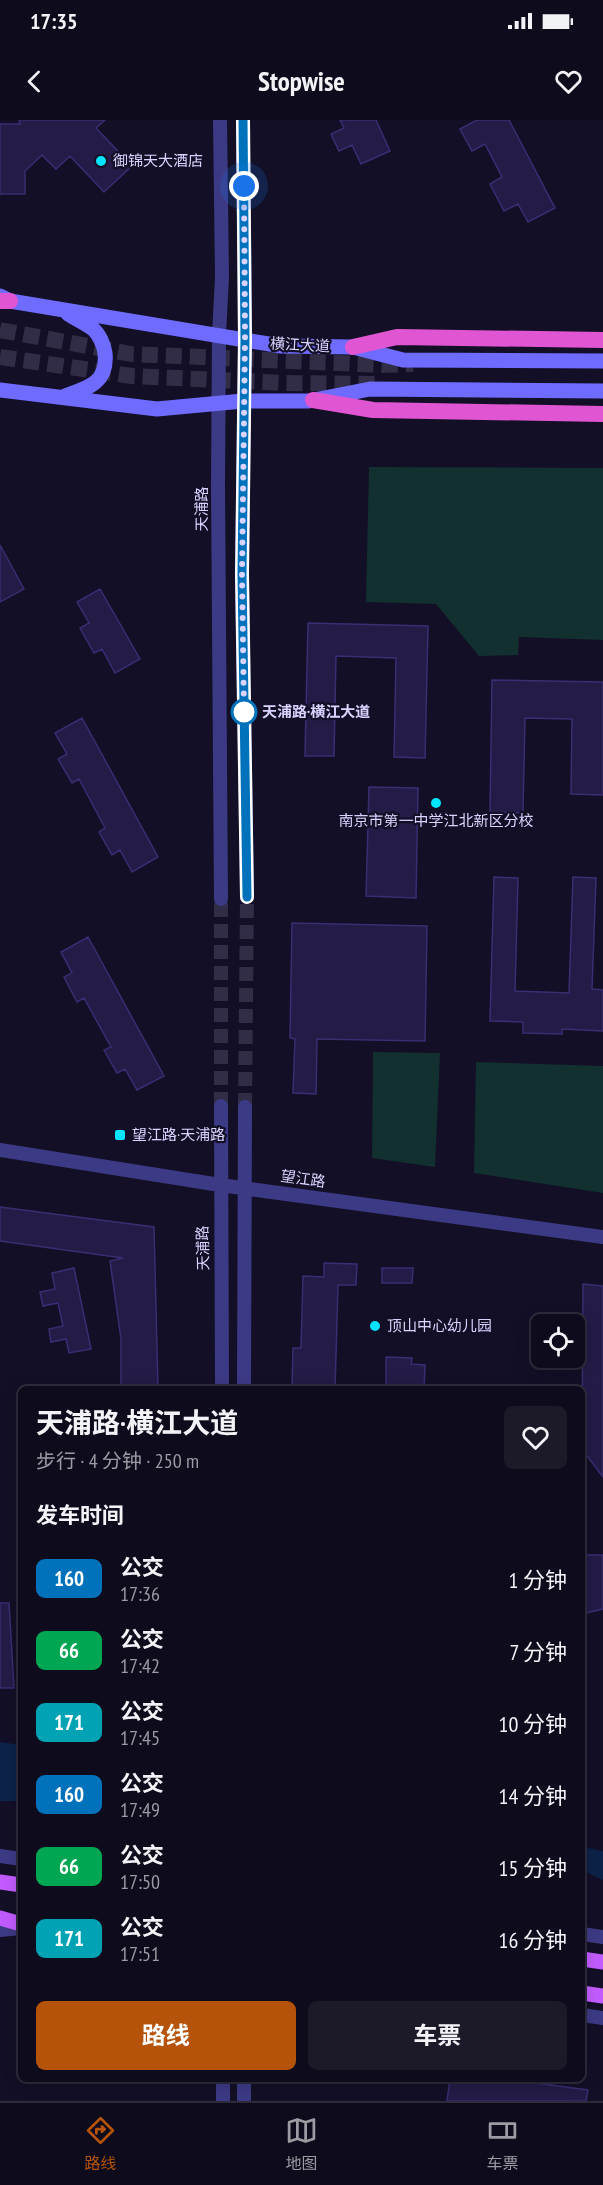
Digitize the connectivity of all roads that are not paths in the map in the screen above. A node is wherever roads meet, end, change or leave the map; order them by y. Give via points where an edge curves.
1 (220, 120) edge
2 (243, 120) edge
3 (3, 299) edge
4 (60, 309) junction
5 (219, 335) junction
6 (245, 339) junction
7 (603, 340) edge
8 (353, 347) junction
9 (603, 361) edge
10 (0, 390) edge
11 (603, 392) edge
12 (60, 398) junction
13 (313, 400) junction
14 (243, 401) junction
15 (219, 405) junction
16 (603, 414) edge
17 (247, 897) tunnel mouth
18 (221, 899) tunnel mouth
19 (221, 1106) tunnel mouth
20 (245, 1107) tunnel mouth
21 (0, 1150) edge
22 (219, 1185) junction
23 (245, 1188) junction
24 (603, 1237) edge
25 (222, 1386) edge
26 (244, 1386) edge
27 (0, 1856) edge
28 (18, 1859) edge
29 (0, 1882) edge
30 (18, 1885) edge
31 (0, 1918) edge
32 (18, 1925) edge
33 (18, 1927) edge
34 (0, 1930) edge
35 (585, 1934) edge
36 (603, 1937) edge
37 (585, 1959) edge
38 (603, 1962) edge
39 (585, 1993) edge
40 (603, 1996) edge
41 (585, 2015) edge
42 (603, 2018) edge
43 (223, 2082) edge
44 (244, 2082) edge
45 (223, 2101) edge
46 (244, 2101) edge

1 - 5 street, 天浦路
2 - 6 street
3 - 4 main road, 横江大道
4 - 5 main road, 横江大道
4 - 12 main road via 95,330 105,346 106,363 101,378 89,388
5 - 6 main road, 横江大道
5 - 15 street, 天浦路
6 - 8 main road, 横江大道 via 281,346
6 - 14 street
7 - 8 highway via 397,337
8 - 9 main road, 横江大道 via 404,360
10 - 12 main road
11 - 13 main road via 370,389
12 - 15 main road via 157,408
13 - 14 main road
13 - 16 highway via 374,410
14 - 15 main road
14 - 17 street
15 - 18 street, 天浦路
19 - 22 street, 天浦路
20 - 23 street
21 - 22 street, 望江路
22 - 23 street, 望江路
22 - 25 street, 天浦路
23 - 24 street, 望江路
23 - 26 street
27 - 28 street
29 - 30 main road
31 - 32 main road
33 - 34 street
35 - 36 street
37 - 38 main road
39 - 40 main road
41 - 42 street
43 - 45 street
44 - 46 street

